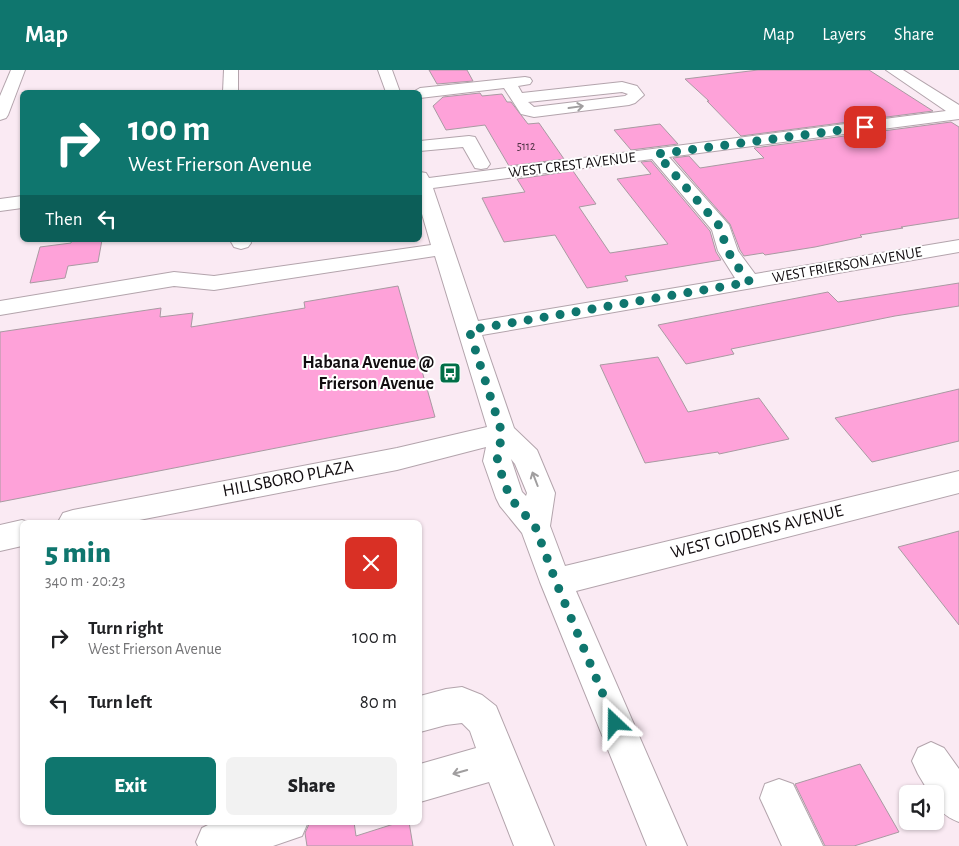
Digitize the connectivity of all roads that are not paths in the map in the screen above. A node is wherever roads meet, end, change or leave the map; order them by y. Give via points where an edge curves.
1 (18, 70) edge
2 (230, 70) edge
3 (385, 70) edge
4 (893, 70) edge
5 (537, 80) dead end
6 (508, 83) junction
7 (231, 90) edge
8 (392, 90) edge
9 (422, 93) edge
10 (518, 98) junction
11 (959, 113) edge
12 (0, 116) edge
13 (422, 146) edge
14 (657, 154) junction
15 (480, 164) dead end
16 (422, 180) edge
17 (422, 183) edge
18 (20, 202) edge
19 (0, 204) edge
20 (959, 246) edge
21 (443, 249) junction
22 (750, 282) junction
23 (0, 308) edge
24 (469, 330) junction
25 (502, 433) junction
26 (959, 482) edge
27 (83, 520) edge
28 (20, 533) edge
29 (0, 538) edge
30 (556, 582) junction
31 (422, 713) edge
32 (501, 760) junction
33 (931, 761) dead end
34 (422, 782) edge
35 (779, 798) dead end
36 (959, 803) edge
37 (273, 825) edge
38 (214, 837) edge
39 (534, 846) edge
40 (667, 846) edge
41 (803, 846) edge

1 - 12 street
2 - 7 street
3 - 8 street
4 - 11 street
5 - 6 street
6 - 9 street
6 - 10 street
10 -> 10 street via 527,111 541,112 630,100 636,95 632,89 622,86
11 - 14 street, WEST CREST AVENUE
13 - 15 street via 469,141
14 - 16 street, WEST CREST AVENUE
14 - 22 street via 722,229 724,245
17 - 21 street
18 - 19 street
20 - 22 street, WEST FRIERSON AVENUE
21 - 23 street via 214,283 174,279
21 - 24 street
22 - 24 street, WEST FRIERSON AVENUE
24 - 25 street
25 - 27 street, HILLSBORO PLAZA via 397,459
25 - 30 street via 497,461 510,498 535,526
26 - 30 street, WEST GIDDENS AVENUE
28 - 29 street
30 - 40 street
31 - 32 street via 453,705 468,705 477,710
32 -> 34 street
32 - 39 street
33 - 36 street
35 - 41 street
37 - 38 street

